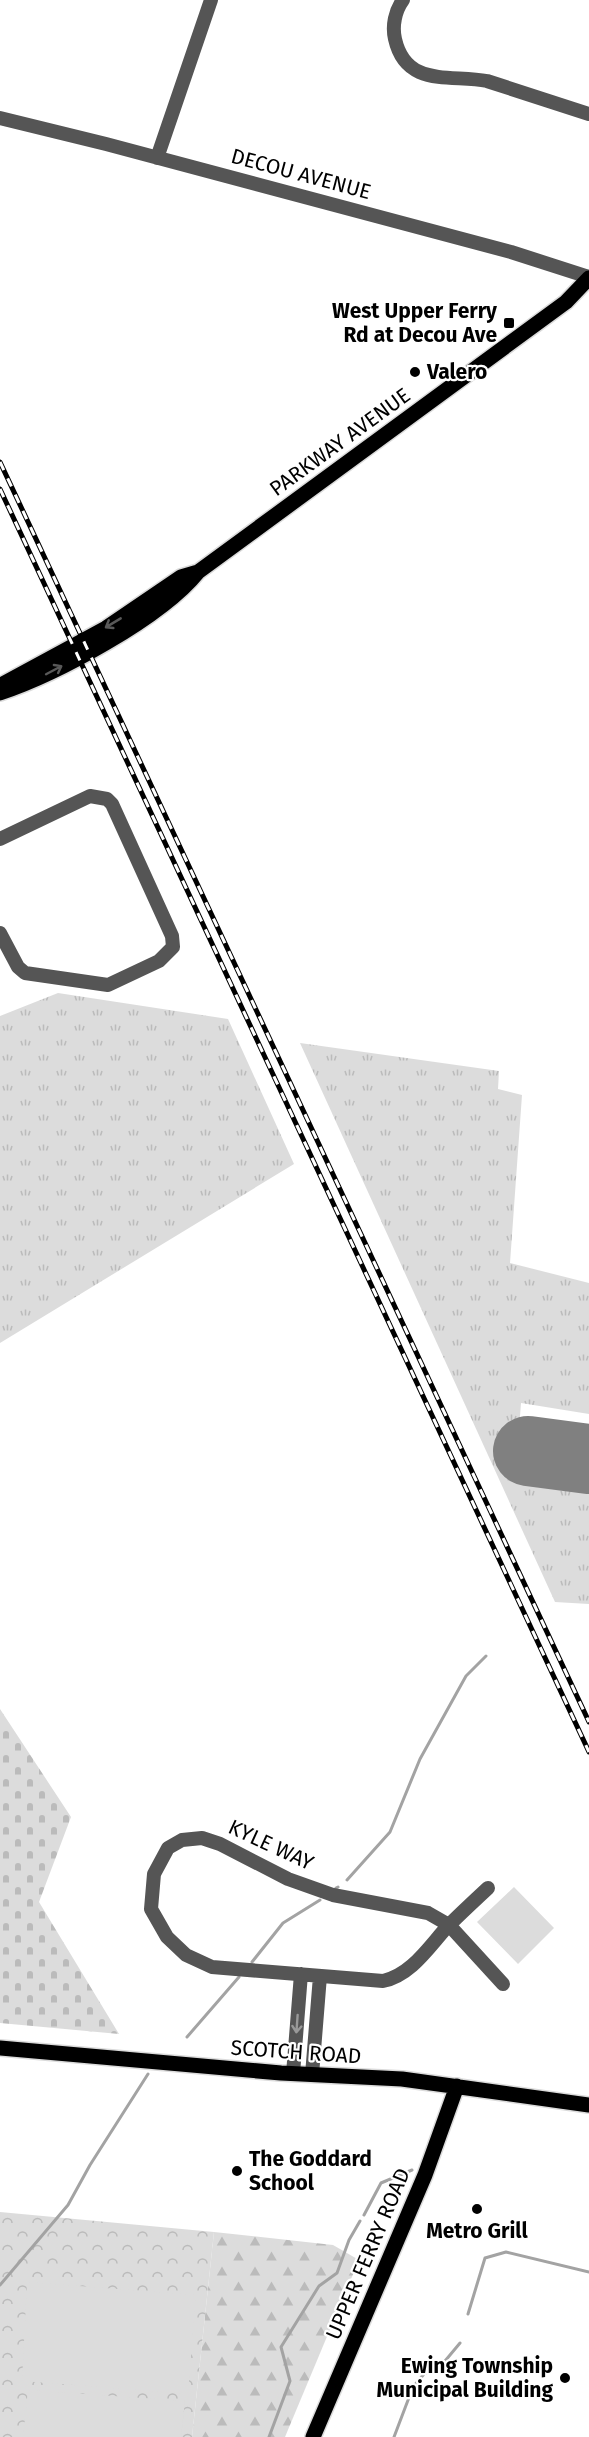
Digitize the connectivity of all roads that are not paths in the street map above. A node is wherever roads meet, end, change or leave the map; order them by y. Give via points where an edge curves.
1 (211, 0) edge
2 (403, 0) edge
3 (589, 114) edge
4 (0, 118) edge
5 (157, 158) junction
6 (589, 277) edge
7 (198, 572) junction
8 (0, 685) edge
9 (0, 693) edge
10 (0, 839) edge
11 (0, 933) edge
12 (488, 1888) dead end
13 (449, 1925) junction
14 (300, 1974) junction
15 (320, 1976) junction
16 (503, 1984) dead end
17 (0, 2048) edge
18 (293, 2074) junction
19 (312, 2074) junction
20 (457, 2086) junction
21 (589, 2105) edge
22 (313, 2437) edge

1 - 5 street
2 - 3 street via 396,15 394,37 403,58 419,73 441,79 487,81
4 - 5 street, DECOU AVENUE
5 - 6 street, DECOU AVENUE via 511,252
6 - 7 main road, PARKWAY AVENUE via 566,302
7 -> 8 main road, PARKWAY AVENUE via 181,577 106,628
9 -> 7 main road, PARKWAY AVENUE via 45,675 124,631 177,594
10 - 11 street via 90,796 107,799 168,926 173,946 159,961 108,985 26,973 13,960
12 - 13 street, KYLE WAY
13 - 14 street, KYLE WAY via 428,1913 333,1895 288,1879 202,1838 182,1840 168,1848 154,1874 151,1909 167,1937 186,1956 212,1967
13 - 15 street, KYLE WAY via 407,1971 395,1978 383,1981
13 - 16 street, KYLE WAY
14 - 15 street, KYLE WAY
14 -> 18 street
15 - 19 street
17 - 18 main road, SCOTCH ROAD
18 - 19 main road, SCOTCH ROAD
19 - 20 main road, SCOTCH ROAD
20 - 21 main road, SCOTCH ROAD
20 - 22 main road, UPPER FERRY ROAD via 425,2175

